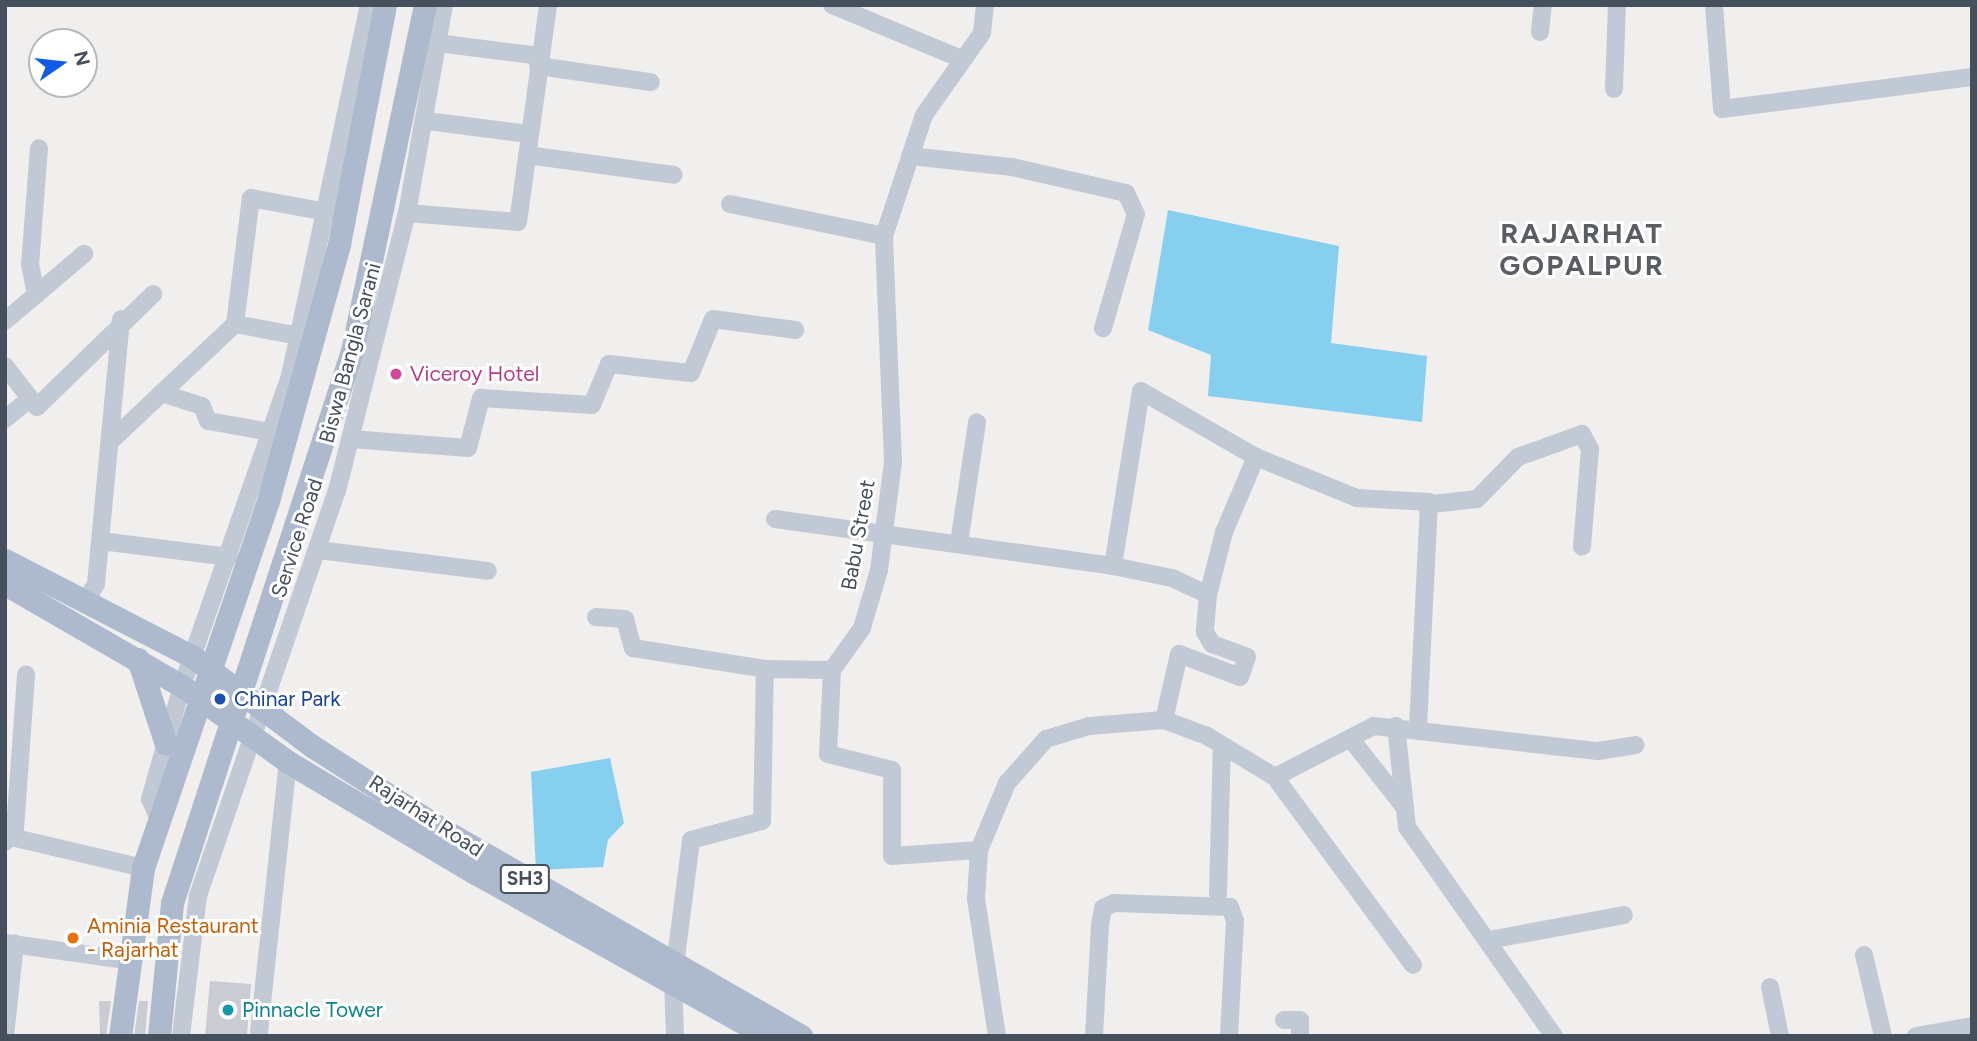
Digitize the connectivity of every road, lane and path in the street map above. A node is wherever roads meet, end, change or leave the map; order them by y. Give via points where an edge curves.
1 (369, 5) edge
2 (385, 5) edge
3 (425, 5) edge
4 (444, 5) edge
5 (548, 5) edge
6 (832, 5) edge
7 (985, 5) edge
8 (1543, 5) edge
9 (1617, 5) edge
10 (1714, 5) edge
11 (1540, 32) dead end
12 (438, 43) junction
13 (962, 59) junction
14 (539, 61) junction
15 (1972, 77) edge
16 (651, 82) dead end
17 (1614, 89) dead end
18 (427, 121) junction
19 (528, 134) junction
20 (39, 148) dead end
21 (527, 155) junction
22 (910, 156) junction
23 (674, 175) dead end
24 (730, 204) dead end
25 (336, 213) junction
26 (407, 213) junction
27 (884, 236) junction
28 (83, 254) dead end
29 (153, 294) dead end
30 (36, 295) junction
31 (121, 319) junction
32 (5, 321) edge
33 (235, 324) junction
34 (1103, 328) dead end
35 (795, 330) dead end
36 (300, 335) junction
37 (5, 366) edge
38 (161, 393) junction
39 (30, 399) junction
40 (5, 419) edge
41 (977, 422) dead end
42 (271, 432) junction
43 (113, 439) junction
44 (351, 439) junction
45 (1256, 457) junction
46 (1432, 504) junction
47 (775, 519) dead end
48 (884, 531) junction
49 (101, 541) junction
50 (959, 542) junction
51 (1582, 547) dead end
52 (318, 550) junction
53 (229, 557) junction
54 (5, 560) edge
55 (1113, 566) junction
56 (488, 571) dead end
57 (5, 584) edge
58 (1208, 595) junction
59 (87, 599) junction
60 (596, 617) dead end
61 (138, 659) junction
62 (201, 664) junction
63 (765, 669) junction
64 (832, 670) junction
65 (26, 674) dead end
66 (240, 691) junction
67 (191, 692) junction
68 (260, 706) junction
69 (231, 718) junction
70 (1164, 720) junction
71 (1396, 726) junction
72 (1418, 730) junction
73 (250, 737) junction
74 (1350, 738) junction
75 (166, 744) junction
76 (11, 745) edge
77 (1222, 745) junction
78 (1636, 745) dead end
79 (288, 762) junction
80 (1275, 777) junction
81 (1405, 808) junction
82 (159, 819) junction
83 (8, 840) edge
84 (979, 850) junction
85 (143, 868) junction
86 (1218, 894) dead end
87 (1624, 915) dead end
88 (1489, 940) junction
89 (10, 944) edge
90 (1864, 954) dead end
91 (126, 960) junction
92 (1413, 965) dead end
93 (675, 972) junction
94 (1770, 986) dead end
95 (1284, 1020) dead end
96 (6, 1025) edge
97 (1972, 1026) edge
98 (259, 1032) dead end
99 (120, 1036) edge
100 (159, 1036) edge
101 (181, 1036) edge
102 (675, 1036) edge
103 (767, 1036) edge
104 (801, 1036) edge
105 (997, 1036) edge
106 (1094, 1036) edge
107 (1229, 1036) edge
108 (1300, 1036) edge
109 (1554, 1036) edge
110 (1780, 1036) edge
111 (1884, 1036) edge
112 (1916, 1036) edge

1 - 25 street
2 - 25 main road, Biswa Bangla Sarani
3 - 66 main road, Biswa Bangla Sarani via 352,351 318,468
4 - 12 street, Service Road
5 - 14 street
6 - 13 street
7 - 13 street, Babu Street via 982,33
8 - 11 street
9 - 17 street
10 - 15 street via 1722,109
12 - 14 street
12 - 18 street, Service Road
13 - 22 street, Babu Street via 924,115
14 - 16 street
14 - 19 street
18 - 19 street
18 - 26 street, Service Road
19 - 21 street
20 - 30 street via 30,265
21 - 23 street
21 - 26 street via 518,222
22 - 27 street, Babu Street
22 - 34 street via 1012,167 1126,193 1136,214
24 - 27 street
25 - 33 street via 251,198
25 - 36 street
25 - 62 main road, Biswa Bangla Sarani via 270,497
26 - 44 street, Service Road
27 - 48 street, Babu Street via 893,462
28 - 30 street
29 - 31 street
30 - 32 street
31 - 39 street via 37,407
31 - 43 street
33 - 36 street
33 - 38 street
35 - 44 street via 713,319 691,373 609,364 592,404 481,398 468,448
36 - 42 street
37 - 39 street
38 - 42 street via 202,406 208,421
38 - 43 street
39 - 40 street
41 - 50 street
42 - 53 street
43 - 49 street
44 - 52 street, Service Road
45 - 46 street via 1357,498
45 - 55 street via 1141,391
45 - 58 street via 1224,532
46 - 51 street via 1477,499 1518,457 1582,434 1590,449
46 - 72 street via 1421,570
47 - 48 street via 830,530
48 - 50 street
48 - 64 street, Babu Street via 862,628
49 - 53 street
49 - 59 street via 96,584
50 - 55 street
52 - 56 street
52 - 68 street, Service Road
53 - 62 street
54 - 59 main road, SH3
55 - 58 street via 1172,578
57 - 61 main road, SH3
58 - 70 street via 1205,632 1212,644 1247,657 1244,667 1240,677 1179,654
59 - 62 main road, SH3
60 - 63 street via 625,619 633,648
61 - 67 main road, SH3
61 - 75 main road
62 - 66 main road, SH3
62 - 67 main road
63 - 64 street
63 - 93 street via 762,821 691,840
64 - 84 street via 828,754 892,770 891,856
65 - 76 street
66 - 68 main road, Rajarhat Road / SH3
66 - 69 main road
67 - 69 main road, SH3
67 - 75 street
67 - 82 main road
68 - 73 street, Service Road
68 - 93 main road, Rajarhat Road / SH3 via 439,827
69 - 73 main road, SH3
69 - 100 main road via 172,903
70 - 77 street
70 - 84 street via 1089,726 1046,739 1007,783
71 - 72 street
71 - 74 street via 1374,726
71 - 81 street
72 - 78 street via 1598,751
73 - 79 main road, Rajarhat Road / SH3
73 - 101 street, Service Road via 198,896
74 - 80 street via 1318,760
74 - 81 street
75 - 82 street via 150,799
76 - 83 street
77 - 80 street
77 - 86 street
79 - 93 main road, Rajarhat Road / SH3 via 580,935
79 - 98 street
80 - 92 street
81 - 88 street via 1407,827
82 - 85 main road
83 - 85 street
84 - 105 street via 976,899
85 - 91 main road
87 - 88 street
88 - 109 street
89 - 91 street
89 - 96 street
90 - 111 street
91 - 99 main road
93 - 102 street
93 - 103 main road, Rajarhat Road / SH3
93 - 104 main road, Rajarhat Road / SH3
94 - 110 street
95 - 108 street via 1300,1020
97 - 112 street
106 - 107 street via 1100,924 1103,908 1114,903 1230,907 1235,921

